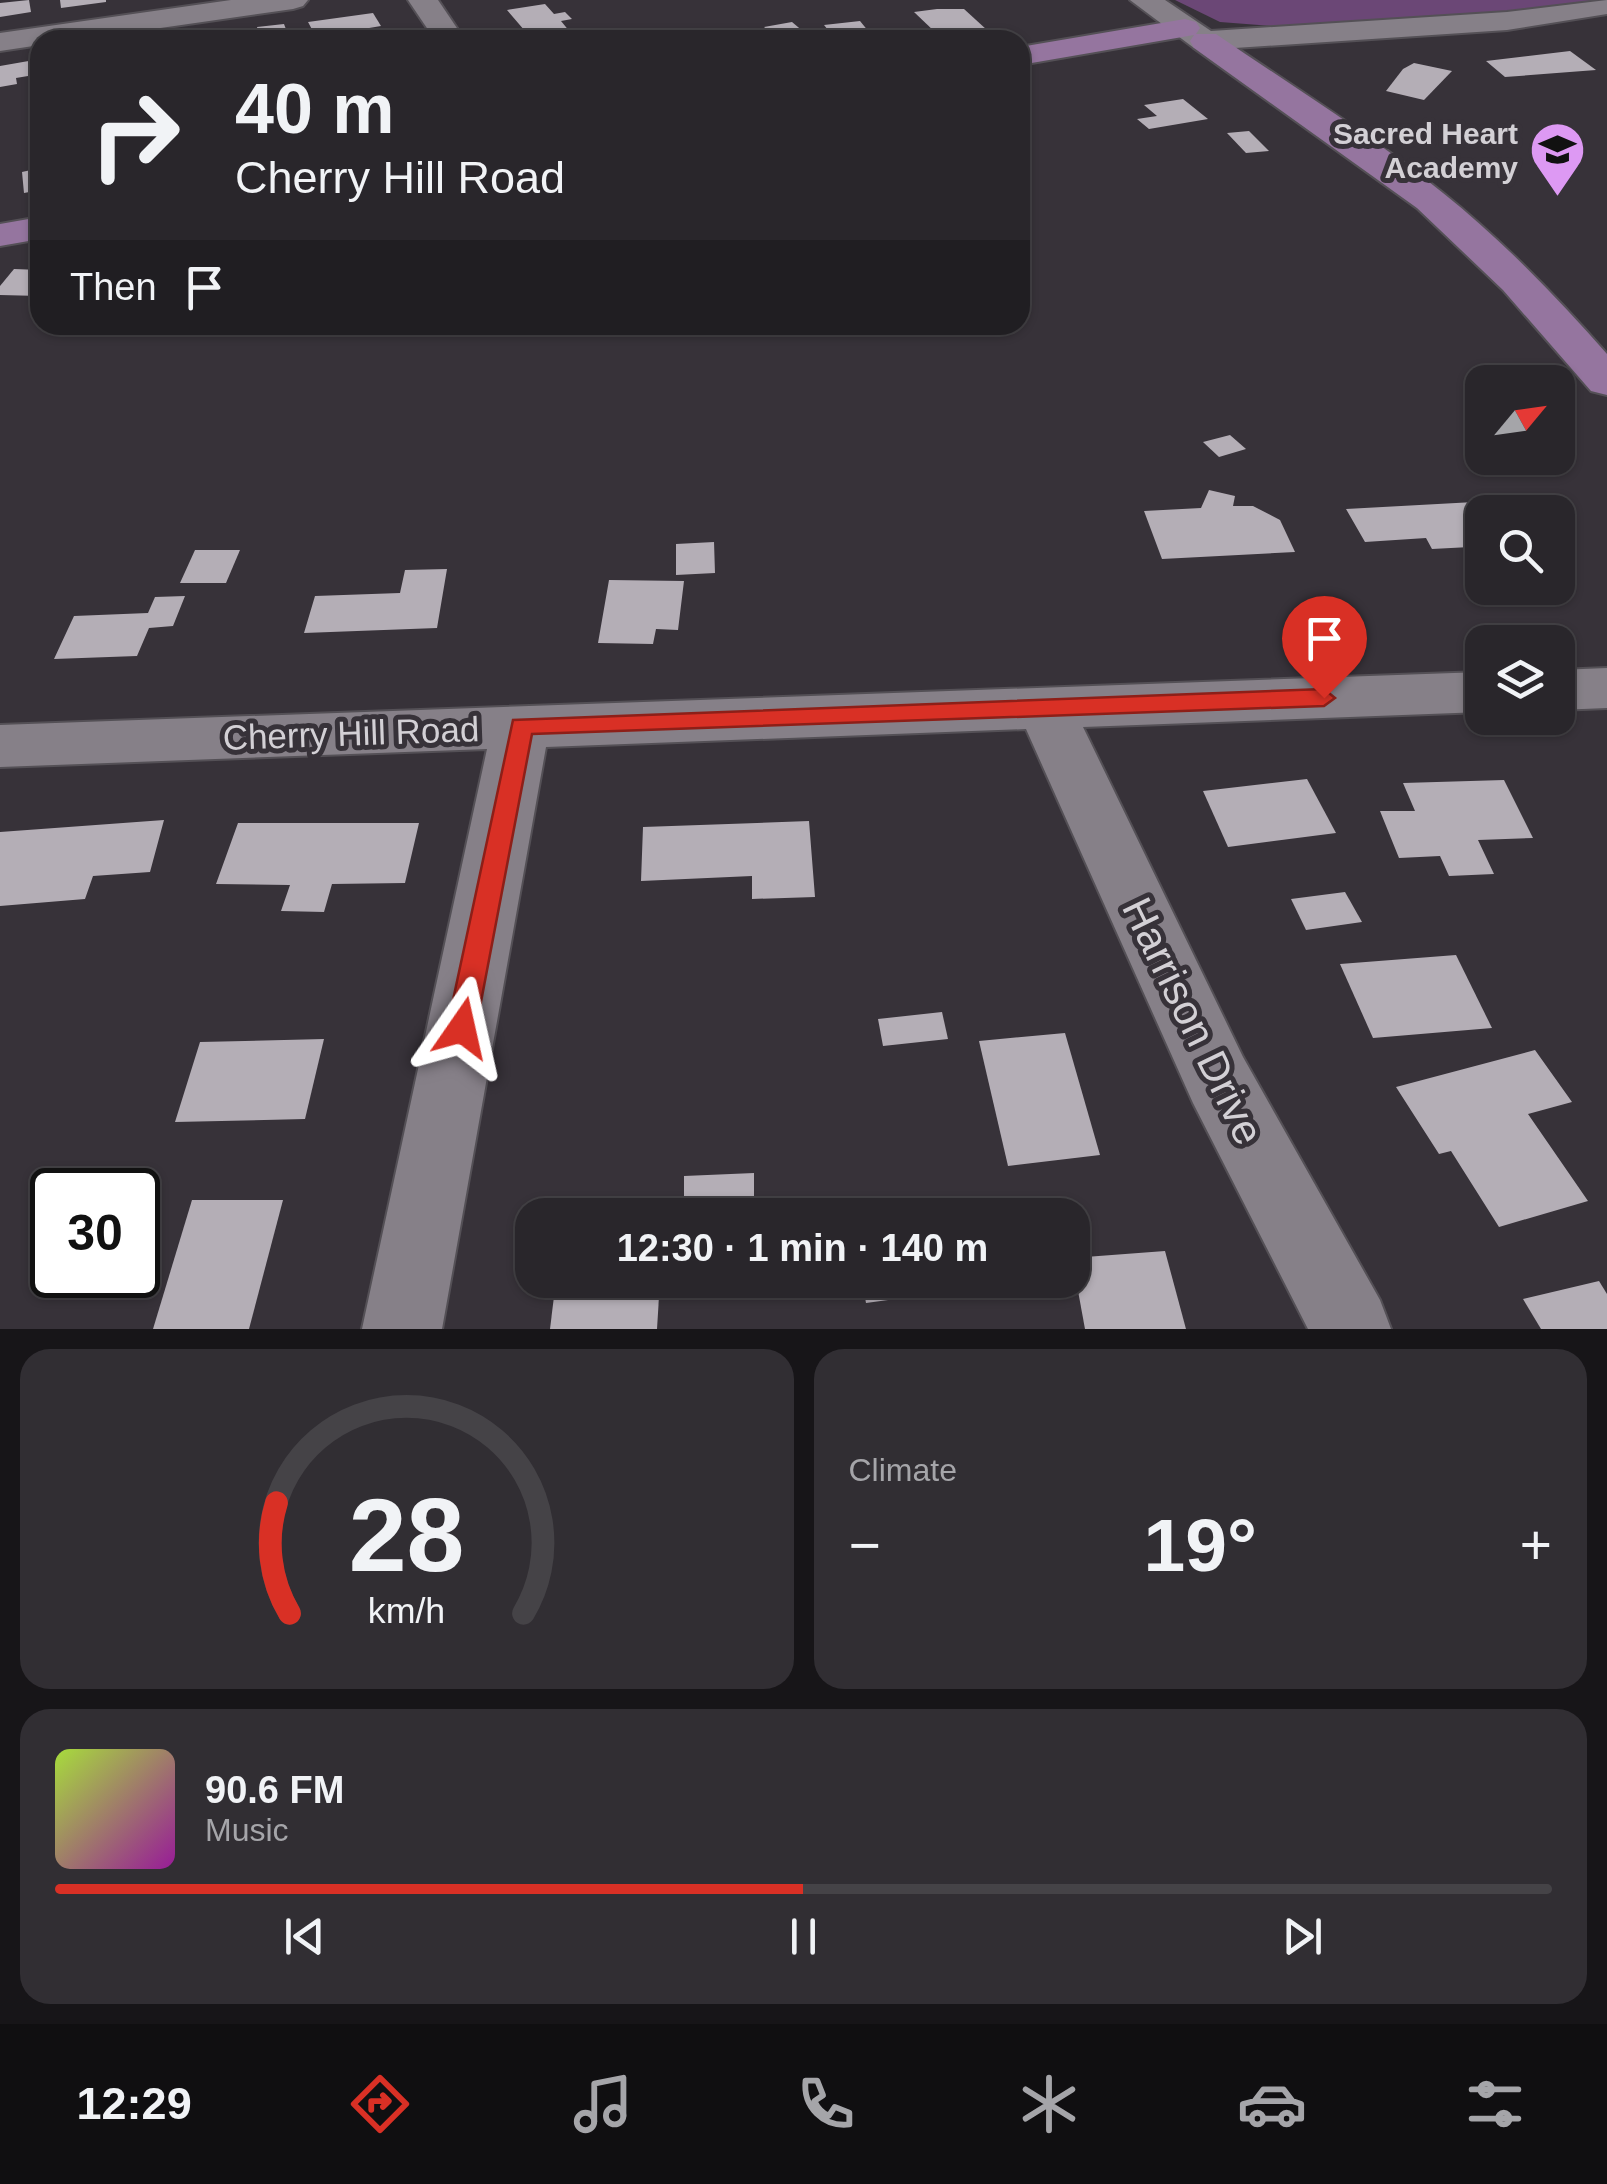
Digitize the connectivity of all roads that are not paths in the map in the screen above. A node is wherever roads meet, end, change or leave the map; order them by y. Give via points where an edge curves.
1 (294, 0) edge
2 (424, 0) edge
3 (1145, 0) edge
4 (1607, 5) edge
5 (84, 30) edge
6 (444, 30) edge
7 (1195, 34) junction
8 (30, 38) edge
9 (0, 42) edge
10 (1030, 55) edge
11 (30, 230) edge
12 (0, 235) edge
13 (1607, 382) edge
14 (1607, 688) edge
15 (1575, 689) edge
16 (1465, 693) edge
17 (1045, 707) junction
18 (521, 726) junction
19 (0, 746) edge
20 (402, 1329) edge
21 (1351, 1329) edge

1 - 5 street
2 - 6 street
3 - 7 street
4 - 7 street via 1507,21
7 - 10 main road
7 - 13 main road via 1458,224 1560,324
8 - 9 street
11 - 12 main road
14 - 15 street
16 - 17 street, Cherry Hill Road
17 - 18 street, Cherry Hill Road
17 - 21 street, Harrison Drive via 1218,1080
18 - 19 street, Cherry Hill Road
18 - 20 street

